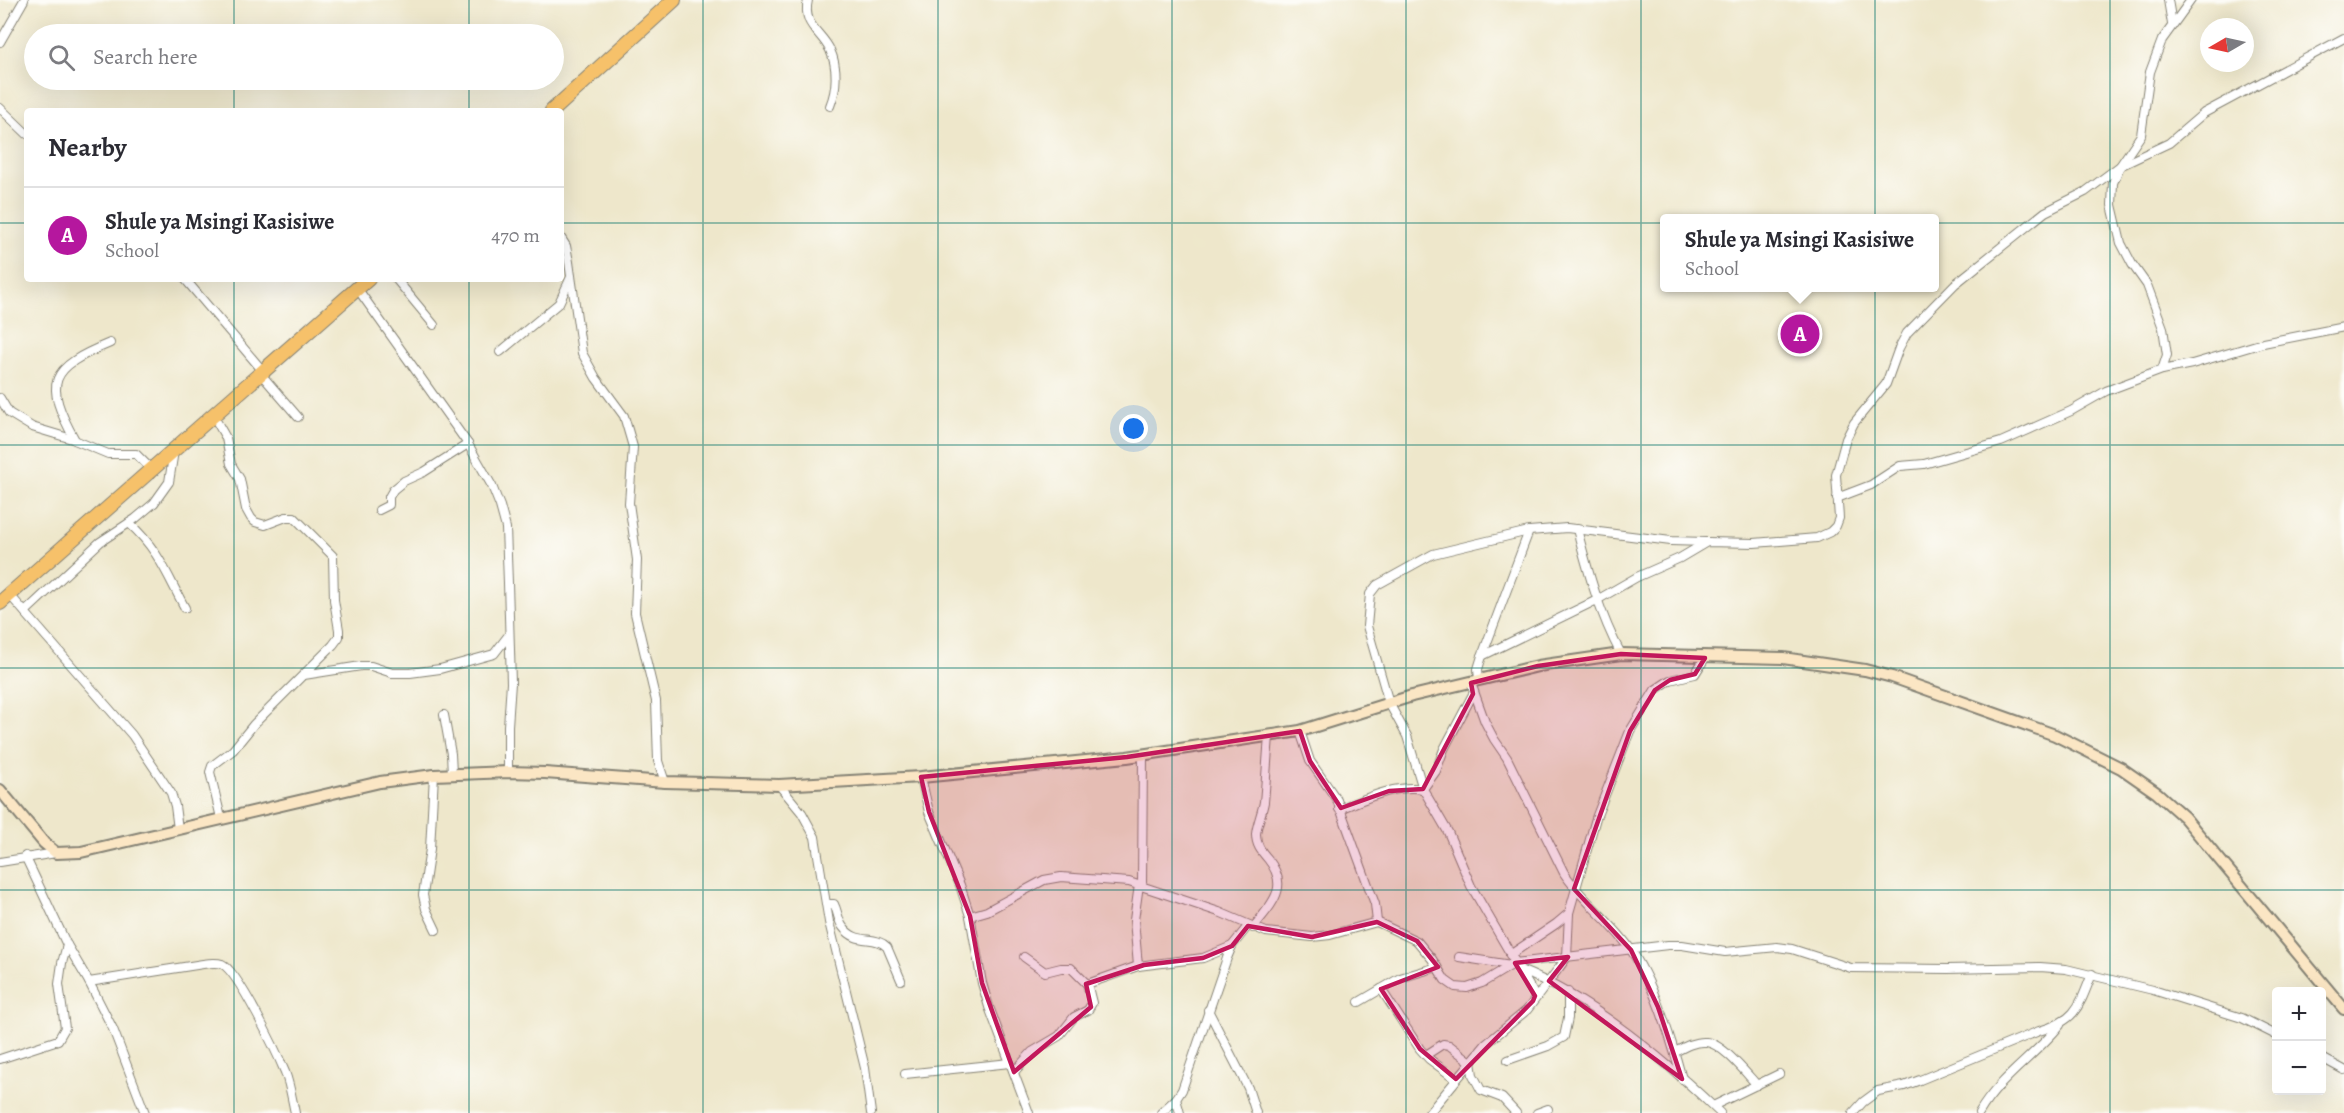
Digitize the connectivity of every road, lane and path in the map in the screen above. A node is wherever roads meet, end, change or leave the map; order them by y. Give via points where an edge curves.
1 (24, 0) edge
2 (674, 0) edge
3 (808, 0) edge
4 (2168, 0) edge
5 (2191, 0) edge
6 (2172, 24) junction
7 (2344, 38) edge
8 (0, 42) edge
9 (830, 106) dead end
10 (0, 108) edge
11 (555, 108) edge
12 (24, 131) edge
13 (2120, 166) junction
14 (564, 243) edge
15 (571, 276) junction
16 (187, 282) edge
17 (398, 282) edge
18 (363, 284) edge
19 (434, 325) dead end
20 (2344, 327) edge
21 (110, 343) dead end
22 (500, 352) dead end
23 (2162, 370) junction
24 (261, 371) junction
25 (0, 398) edge
26 (213, 415) junction
27 (298, 417) dead end
28 (75, 440) junction
29 (468, 444) junction
30 (174, 450) junction
31 (152, 470) junction
32 (1837, 498) junction
33 (379, 510) dead end
34 (129, 523) junction
35 (1577, 529) junction
36 (1529, 531) junction
37 (1707, 542) junction
38 (5, 598) edge
39 (1597, 600) junction
40 (185, 608) dead end
41 (25, 612) junction
42 (508, 636) junction
43 (1621, 654) junction
44 (1482, 656) junction
45 (1705, 658) junction
46 (302, 675) junction
47 (1475, 681) junction
48 (1473, 694) junction
49 (1389, 703) junction
50 (444, 715) dead end
51 (1300, 731) junction
52 (1269, 737) junction
53 (1143, 754) junction
54 (508, 772) junction
55 (452, 773) junction
56 (434, 775) junction
57 (921, 777) junction
58 (665, 782) junction
59 (779, 785) junction
60 (1423, 789) junction
61 (0, 790) edge
62 (1339, 809) junction
63 (221, 818) junction
64 (178, 829) junction
65 (56, 853) junction
66 (25, 856) junction
67 (0, 862) edge
68 (1140, 886) junction
69 (1574, 889) junction
70 (827, 904) junction
71 (1569, 913) junction
72 (970, 916) junction
73 (1377, 922) junction
74 (1250, 927) junction
75 (436, 930) dead end
76 (67, 945) junction
77 (1232, 946) junction
78 (1631, 950) junction
79 (1510, 955) junction
80 (1024, 957) dead end
81 (1459, 957) dead end
82 (1567, 957) junction
83 (1138, 966) junction
84 (1515, 966) junction
85 (1437, 967) junction
86 (2092, 974) junction
87 (901, 980) dead end
88 (1549, 981) junction
89 (90, 982) junction
90 (1088, 985) junction
91 (1381, 989) junction
92 (1568, 992) junction
93 (1535, 996) junction
94 (1359, 1002) dead end
95 (2342, 1004) edge
96 (1208, 1010) junction
97 (2060, 1025) junction
98 (2272, 1033) edge
99 (1675, 1052) junction
100 (1426, 1055) junction
101 (0, 1059) edge
102 (1508, 1060) dead end
103 (2326, 1060) edge
104 (1471, 1062) junction
105 (1010, 1063) junction
106 (2344, 1070) edge
107 (1014, 1072) junction
108 (905, 1074) dead end
109 (1779, 1074) dead end
110 (1456, 1079) junction
111 (1682, 1079) junction
112 (1757, 1085) junction
113 (1176, 1099) junction
114 (1713, 1106) junction
115 (1548, 1109) dead end
116 (145, 1113) edge
117 (295, 1113) edge
118 (871, 1113) edge
119 (1029, 1113) edge
120 (1161, 1113) edge
121 (1180, 1113) edge
122 (1256, 1113) edge
123 (1428, 1113) edge
124 (1516, 1113) edge
125 (1537, 1113) edge
126 (1720, 1113) edge
127 (1853, 1113) edge
128 (1979, 1113) edge

1 - 8 street
2 - 11 highway
3 - 9 street via 809,22 829,49 833,63 836,81
4 - 6 street
5 - 6 street
6 - 13 street via 2150,72 2141,135
7 - 13 street via 2204,113 2169,143
10 - 12 street
13 - 23 street via 2113,183 2115,222 2121,243 2147,285 2163,327 2167,355
13 - 32 street via 2085,192 2029,224 1955,284 1907,333 1886,384 1846,439 1836,475
14 - 15 street
15 - 22 street via 559,303
15 - 58 street via 582,353 624,416 633,447 629,499 637,560 635,613 656,701 658,761
16 - 24 street
17 - 19 street
18 - 24 highway
18 - 29 street
20 - 23 street
21 - 28 street via 85,352 58,376 55,396
23 - 32 street via 2106,391 2001,442 1924,464 1900,466 1871,485
24 - 26 highway
24 - 27 street
25 - 28 street via 17,419
26 - 30 highway
26 - 46 street via 226,438 251,518 265,525 294,517 333,556 339,637
28 - 31 street via 108,454 136,454
29 - 33 street via 393,490 387,507
29 - 42 street via 492,486 506,528
30 - 31 highway
30 - 34 street via 169,482 154,503
31 - 38 highway
32 - 37 street via 1836,526 1817,538
34 - 40 street via 163,563
34 - 41 street via 100,542
35 - 36 street
35 - 37 street
35 - 39 street
36 - 44 street
36 - 49 street via 1433,554 1377,585 1370,594 1367,626
37 - 39 street
38 - 41 street
39 - 43 street
39 - 44 street
41 - 64 street via 132,735 171,793
42 - 46 street via 494,654 440,669 392,674 361,666
42 - 54 street
43 - 45 street
43 - 47 street via 1538,666
44 - 47 street
45 - 69 street via 1695,674 1670,680 1655,690 1630,731
45 - 95 street via 1783,658 1892,677 2055,735 2121,768 2184,817
46 - 63 street via 233,750 212,766
47 - 48 street
47 - 49 street
48 - 60 street via 1436,771
48 - 69 street
49 - 51 street
49 - 60 street via 1407,736
50 - 55 street
51 - 52 street
51 - 62 street via 1310,761 1332,790
52 - 53 street
52 - 74 street via 1263,805 1256,833 1260,851 1274,869 1279,885 1274,900
53 - 57 street
53 - 68 street
54 - 55 street
54 - 58 street
55 - 56 street
56 - 63 street via 380,782
56 - 75 street via 423,895
57 - 59 street
57 - 72 street via 928,812
58 - 59 street
59 - 70 street via 815,837
60 - 62 street via 1410,786 1389,790
60 - 79 street
61 - 65 street
62 - 73 street via 1375,904
63 - 64 street
64 - 65 street via 81,852
65 - 66 street
66 - 67 street
66 - 76 street
68 - 72 street via 1119,880 1055,877
68 - 74 street via 1219,912
68 - 83 street via 1134,921
69 - 71 street
69 - 78 street
70 - 87 street via 834,904 850,935 883,943
70 - 118 street via 865,1068
71 - 79 street
71 - 82 street
72 - 105 street via 982,982
73 - 74 street via 1312,936
73 - 85 street via 1417,941
74 - 77 street
76 - 89 street
76 - 101 street via 59,984 63,1035
77 - 83 street via 1196,959
77 - 96 street
78 - 82 street
78 - 86 street via 1682,945 1725,952 1777,947 1851,968 2040,967
78 - 99 street
79 - 84 street
80 - 90 street via 1045,972 1071,968
81 - 84 street
82 - 84 street
82 - 88 street
83 - 90 street
84 - 85 street via 1467,988 1449,984
84 - 88 street
84 - 93 street
85 - 91 street via 1400,978
86 - 97 street via 2076,1010
86 - 98 street via 2242,1018
88 - 92 street
88 - 93 street
89 - 116 street via 113,1029
89 - 117 street via 222,964 242,988 279,1059
90 - 107 street via 1091,1007 1074,1017 1059,1036 1032,1052
91 - 94 street
91 - 100 street
92 - 102 street via 1564,1037
92 - 111 street
93 - 104 street via 1527,1010
96 - 113 street via 1188,1075
96 - 122 street via 1248,1088
97 - 127 street via 1904,1086 1878,1091
97 - 128 street via 2046,1043 1999,1085
99 - 111 street
99 - 112 street via 1695,1043 1711,1043
100 - 104 street via 1446,1044
100 - 110 street
103 - 106 street
104 - 110 street
104 - 124 street via 1481,1090 1502,1098
105 - 107 street
105 - 108 street
107 - 119 street
109 - 112 street
110 - 123 street
111 - 114 street
112 - 114 street
113 - 120 street
113 - 121 street
114 - 126 street
115 - 125 street

